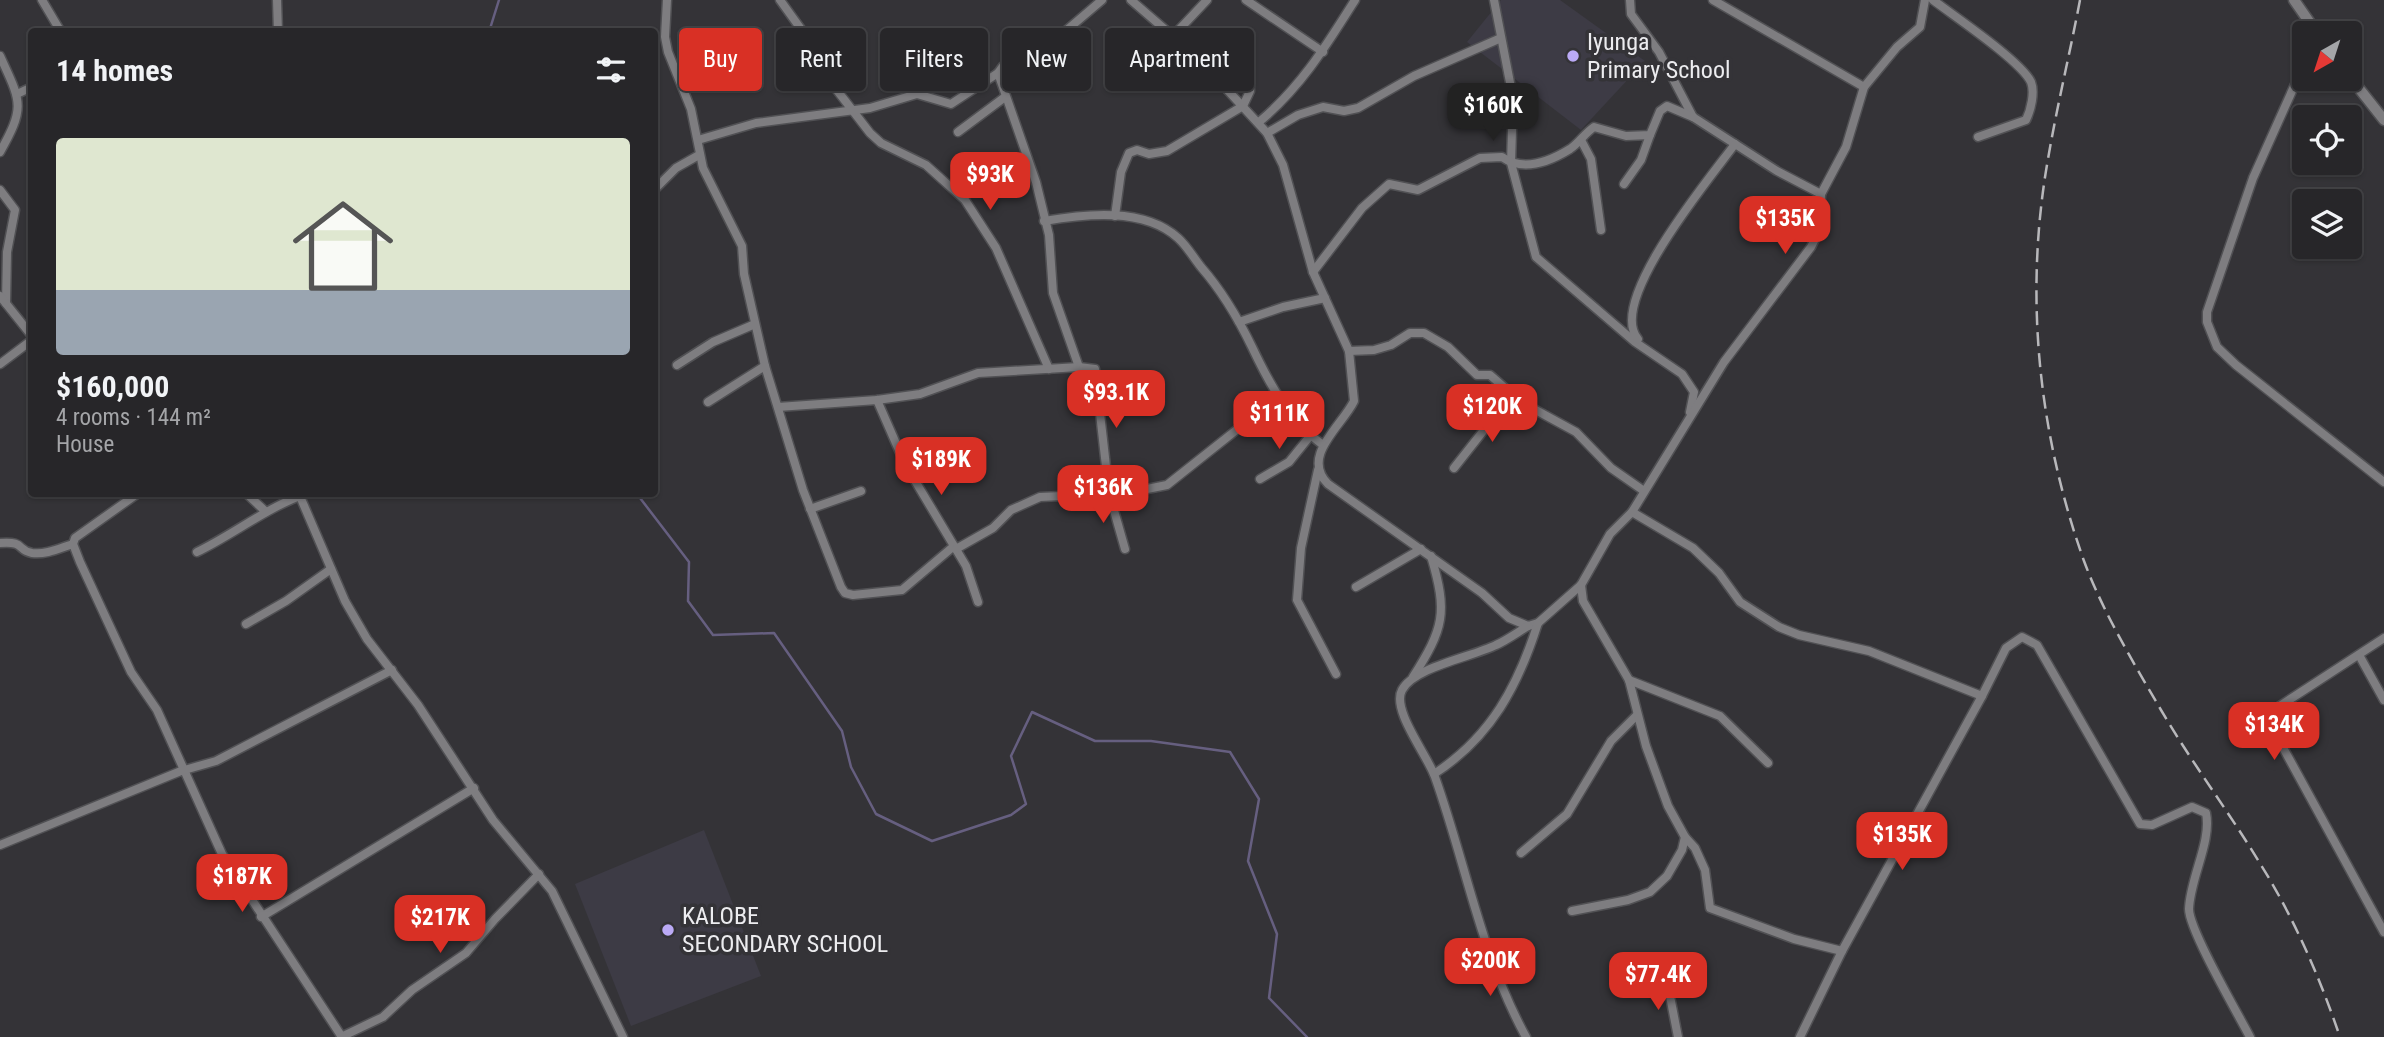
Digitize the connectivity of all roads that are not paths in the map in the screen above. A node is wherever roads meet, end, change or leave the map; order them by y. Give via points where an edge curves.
1 (42, 0) edge
2 (277, 0) edge
3 (667, 0) edge
4 (780, 0) edge
5 (1102, 0) edge
6 (1131, 0) edge
7 (1207, 0) edge
8 (1246, 0) edge
9 (1355, 0) edge
10 (1494, 0) edge
11 (1630, 0) edge
12 (1713, 0) edge
13 (1924, 0) edge
14 (1933, 0) edge
15 (2294, 0) edge
16 (2308, 21) edge
17 (59, 28) edge
18 (278, 28) edge
19 (1165, 28) edge
20 (1181, 28) edge
21 (1501, 38) junction
22 (1323, 52) junction
23 (0, 56) edge
24 (998, 73) junction
25 (1864, 87) junction
26 (28, 89) edge
27 (1228, 91) edge
28 (1250, 91) edge
29 (2292, 91) edge
30 (2361, 91) edge
31 (17, 94) junction
32 (1005, 97) junction
33 (1243, 106) junction
34 (853, 110) junction
35 (1693, 117) junction
36 (2384, 120) edge
37 (1259, 122) junction
38 (958, 132) dead end
39 (1267, 133) junction
40 (1650, 135) junction
41 (1978, 136) dead end
42 (698, 140) junction
43 (1581, 140) junction
44 (1735, 144) junction
45 (0, 152) edge
46 (699, 155) junction
47 (1511, 163) junction
48 (1624, 184) dead end
49 (658, 186) edge
50 (0, 190) edge
51 (1821, 194) junction
52 (1115, 216) junction
53 (1044, 220) junction
54 (1601, 230) dead end
55 (1313, 272) junction
56 (1325, 298) junction
57 (3, 299) edge
58 (1239, 322) junction
59 (755, 324) junction
60 (28, 333) edge
61 (28, 341) edge
62 (1644, 347) junction
63 (1349, 351) junction
64 (0, 364) edge
65 (677, 365) dead end
66 (765, 366) junction
67 (1079, 367) junction
68 (1049, 369) junction
69 (1278, 397) junction
70 (877, 400) junction
71 (708, 402) dead end
72 (1521, 402) junction
73 (778, 407) junction
74 (1689, 418) junction
75 (1310, 436) junction
76 (1323, 445) junction
77 (1318, 467) junction
78 (1454, 468) dead end
79 (1260, 479) dead end
80 (2384, 482) edge
81 (861, 491) dead end
82 (1644, 491) junction
83 (1109, 493) junction
84 (133, 497) edge
85 (250, 497) edge
86 (295, 497) edge
87 (302, 497) edge
88 (810, 509) junction
89 (266, 512) junction
90 (1632, 512) junction
91 (0, 543) edge
92 (73, 544) junction
93 (955, 548) junction
94 (1125, 549) dead end
95 (1421, 549) junction
96 (197, 552) dead end
97 (1431, 556) junction
98 (331, 569) junction
99 (1581, 585) junction
100 (1356, 587) dead end
101 (978, 602) dead end
102 (1538, 623) junction
103 (246, 624) dead end
104 (1528, 626) junction
105 (2384, 638) edge
106 (2360, 655) junction
107 (392, 670) junction
108 (1336, 674) dead end
109 (1413, 677) junction
110 (1629, 680) junction
111 (1982, 696) junction
112 (2384, 700) edge
113 (1637, 715) junction
114 (1768, 762) dead end
115 (181, 771) junction
116 (1434, 774) junction
117 (474, 788) junction
118 (1685, 837) junction
119 (0, 845) edge
120 (1521, 853) dead end
121 (539, 874) junction
122 (1572, 911) dead end
123 (261, 917) junction
124 (2384, 932) edge
125 (1842, 951) junction
126 (1668, 986) dead end
127 (341, 1037) edge
128 (623, 1037) edge
129 (1526, 1037) edge
130 (1678, 1037) edge
131 (1800, 1037) edge
132 (2250, 1037) edge

1 - 17 street
2 - 18 street
3 - 42 street via 668,52
4 - 34 street
5 - 24 street via 1072,27
6 - 19 street
7 - 20 street
8 - 22 street
9 - 22 street
10 - 21 street
11 - 35 street via 1631,15 1659,52
12 - 25 street
13 - 25 street via 1920,27
14 - 41 street via 2031,81 2026,120
15 - 16 street
21 - 39 street via 1414,76 1371,103 1344,111 1323,107
21 - 47 street via 1513,97
22 - 37 street via 1296,90
23 - 31 street
24 - 32 street
24 - 34 street via 951,104 917,94
25 - 51 street via 1849,139
26 - 31 street
27 - 33 street
28 - 33 street
29 - 80 street via 2253,178 2207,322 2217,347 2236,365
30 - 36 street
31 - 45 street via 19,114
32 - 38 street
32 - 53 street via 1031,165
33 - 37 street
33 - 52 street via 1167,151 1129,153 1121,172
34 - 42 street via 780,119
34 - 68 street via 881,143 926,165 965,200 996,248
35 - 40 street via 1667,106 1660,111
35 - 44 street
37 - 39 street
39 - 55 street via 1283,165
40 - 43 street via 1626,136 1594,127
40 - 48 street via 1642,160
42 - 46 street
43 - 47 street via 1539,163
43 - 54 street via 1591,159
44 - 51 street
44 - 62 street via 1640,285 1629,323
46 - 49 street via 676,168
46 - 59 street via 742,246
47 - 55 street via 1502,157 1480,158 1418,190 1390,184 1362,208
47 - 62 street via 1540,264
50 - 57 street via 15,210
51 - 74 street via 1820,229 1811,247 1731,351
52 - 53 street via 1082,214
52 - 58 street via 1143,221 1177,237 1220,290
53 - 67 street via 1053,293
55 - 56 street
56 - 58 street
56 - 63 street
57 - 60 street
58 - 69 street
59 - 65 street via 713,342
59 - 66 street
61 - 64 street
62 - 74 street via 1691,383 1694,392
63 - 72 street via 1374,350 1410,333 1423,333 1448,347 1477,375 1495,378
63 - 76 street via 1354,401
66 - 71 street
66 - 73 street
67 - 68 street
67 - 83 street via 1095,369
68 - 70 street via 978,373 929,392
69 - 75 street
69 - 83 street via 1167,485
70 - 73 street
70 - 93 street via 905,464
72 - 78 street via 1499,411
72 - 82 street via 1576,432 1611,468
73 - 88 street
74 - 82 street
75 - 76 street
75 - 79 street via 1289,462
76 - 77 street
77 - 95 street via 1324,480 1351,503
77 - 108 street via 1301,548 1297,600
81 - 88 street
82 - 90 street
83 - 93 street via 1029,500 993,528
83 - 94 street
84 - 92 street via 81,533
85 - 89 street
86 - 89 street
87 - 98 street
88 - 93 street via 841,587 848,594 902,590
89 - 96 street
90 - 99 street via 1610,534
90 - 111 street via 1692,548 1719,573 1740,603 1779,627 1870,651
91 - 92 street via 18,542 33,553
92 - 115 street via 102,615 157,710
93 - 101 street via 967,566
95 - 97 street
95 - 100 street
97 - 104 street via 1509,618
97 - 109 street via 1442,611 1437,638
98 - 103 street
98 - 107 street via 367,639
99 - 102 street
99 - 110 street via 1583,601
102 - 104 street
102 - 116 street via 1524,665 1483,734
104 - 109 street via 1498,644
105 - 106 street
106 - 112 street
106 - 124 street via 2272,711 2269,722
107 - 115 street via 251,745
107 - 117 street
109 - 116 street via 1402,690 1400,705
110 - 113 street
110 - 114 street via 1720,716
111 - 125 street
111 - 132 street via 2006,648 2021,637 2030,639 2140,824 2152,825 2192,807 2206,813 2206,837 2190,915
113 - 118 street via 1668,806
113 - 120 street via 1611,741 1567,814
115 - 119 street
115 - 123 street via 222,854
116 - 129 street via 1491,960
117 - 121 street via 510,843
117 - 123 street
118 - 122 street via 1678,859 1650,892
118 - 125 street via 1705,870 1710,908
121 - 127 street via 456,962 412,990 383,1017
121 - 128 street via 564,912
123 - 127 street
125 - 131 street
126 - 130 street

